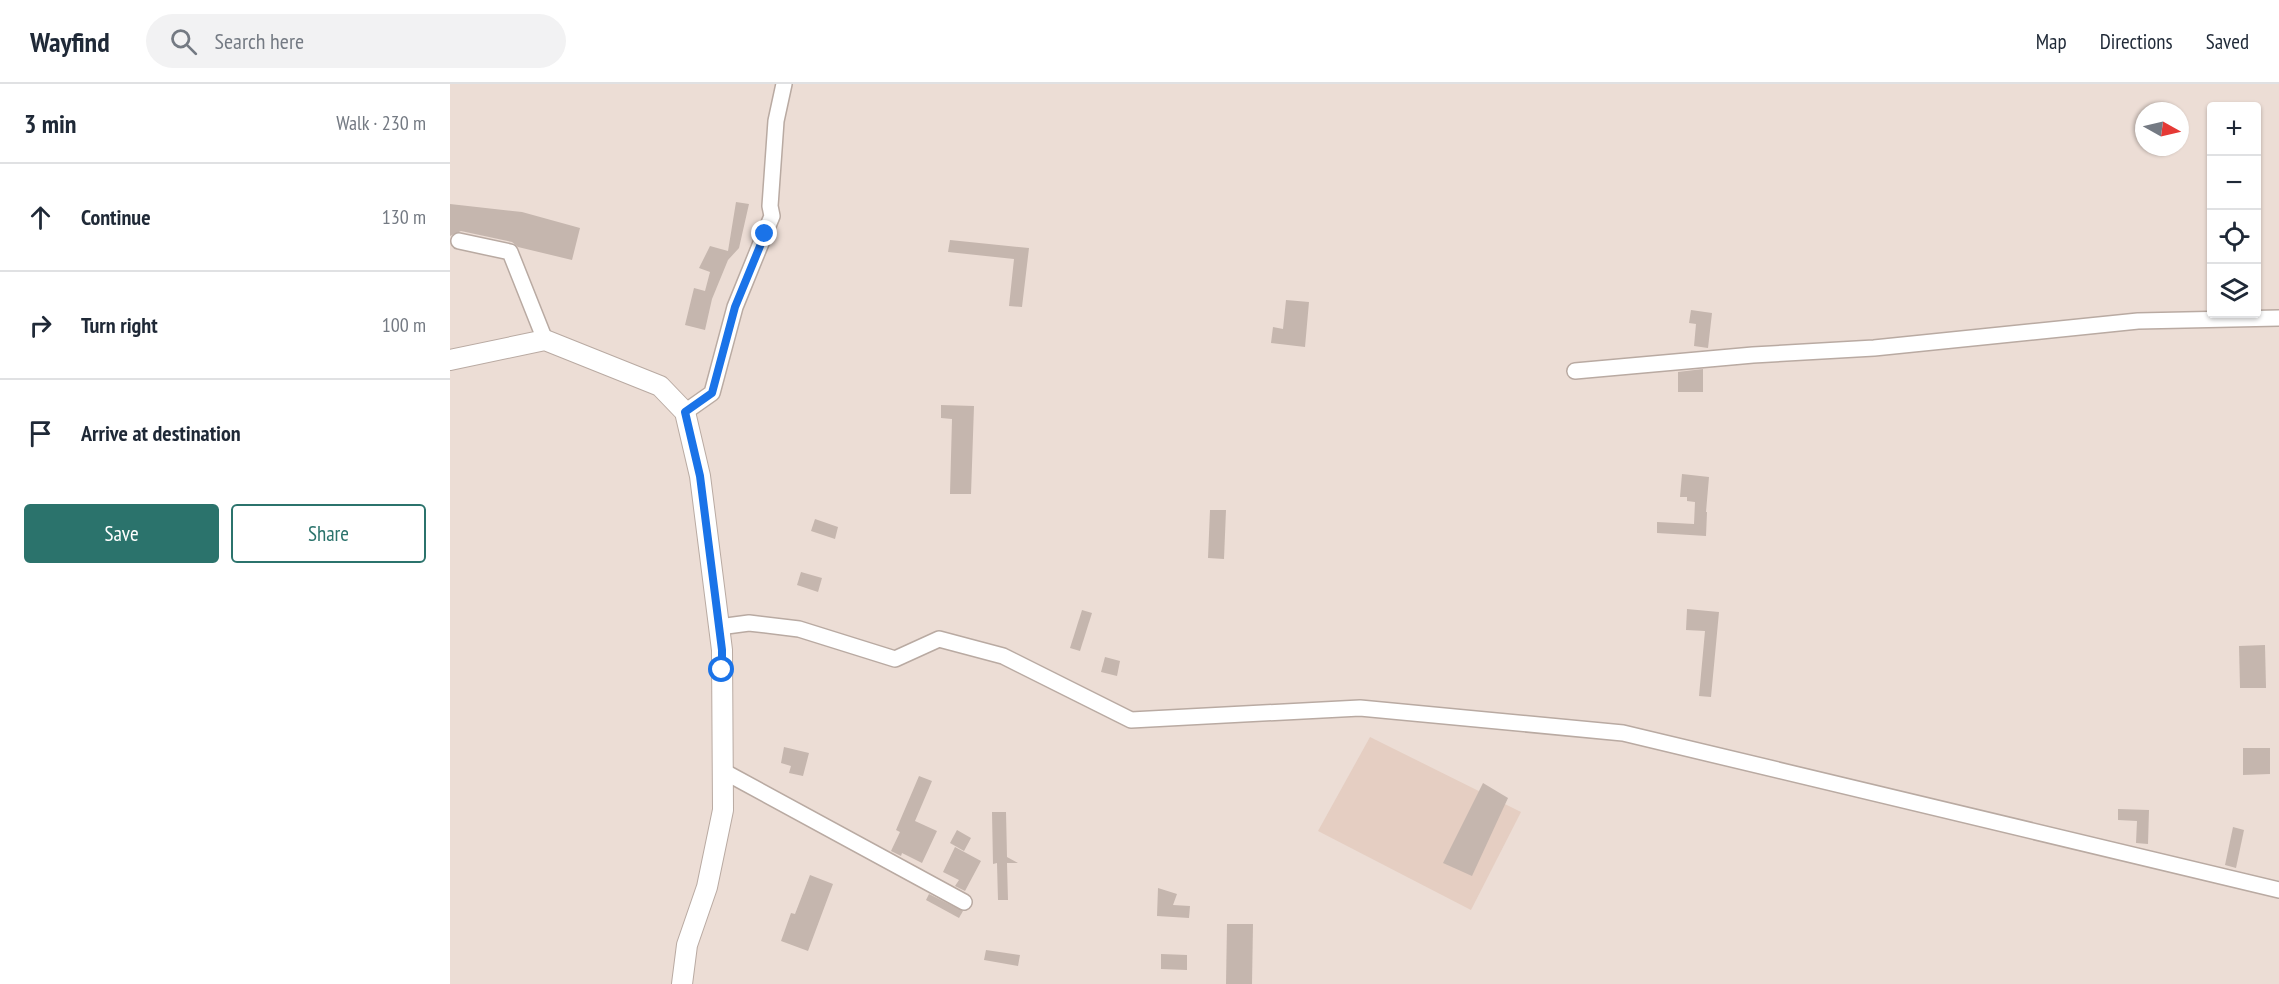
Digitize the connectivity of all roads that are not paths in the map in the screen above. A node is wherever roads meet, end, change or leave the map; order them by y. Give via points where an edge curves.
1 (784, 84) edge
2 (459, 241) dead end
3 (2279, 318) edge
4 (544, 340) junction
5 (450, 360) edge
6 (1575, 371) dead end
7 (685, 412) junction
8 (719, 627) junction
9 (723, 771) junction
10 (2279, 890) edge
11 (964, 902) dead end
12 (682, 984) edge

1 - 7 street via 776,122 772,216 735,307 712,393
2 - 4 street via 510,252
3 - 6 street via 2138,321 1874,348
4 - 5 street
4 - 7 street via 660,386
7 - 8 street via 700,476
8 - 9 street
8 - 10 street via 749,623 799,629 895,659 939,639 1003,656 1131,720 1360,708 1623,733
9 - 11 street
9 - 12 street via 723,810 707,887 687,945

